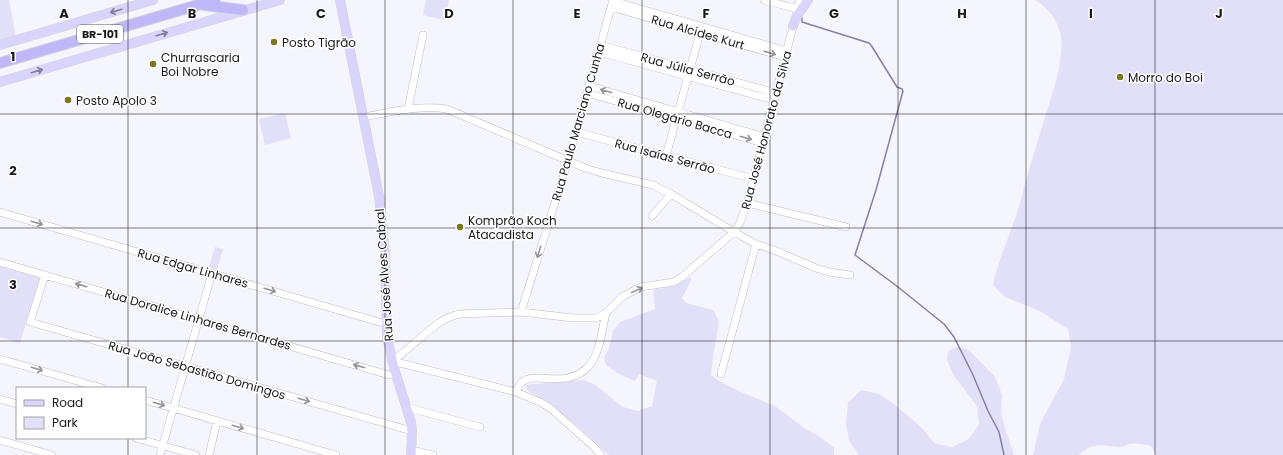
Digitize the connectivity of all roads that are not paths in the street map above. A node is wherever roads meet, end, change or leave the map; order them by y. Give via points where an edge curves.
1 (153, 0) edge
2 (191, 0) edge
3 (215, 0) edge
4 (280, 0) edge
5 (340, 0) edge
6 (764, 0) edge
7 (808, 0) edge
8 (612, 3) edge
9 (200, 4) junction
10 (800, 6) edge
11 (243, 10) junction
12 (793, 26) joint
13 (699, 30) junction
14 (423, 35) dead end
15 (0, 45) edge
16 (600, 48) junction
17 (786, 54) junction
18 (0, 56) edge
19 (0, 63) edge
20 (689, 73) junction
21 (0, 82) edge
22 (588, 90) junction
23 (775, 97) junction
24 (408, 109) junction
25 (678, 115) junction
26 (363, 117) junction
27 (576, 132) junction
28 (764, 140) junction
29 (666, 156) junction
30 (568, 161) junction
31 (754, 179) junction
32 (671, 194) junction
33 (747, 203) junction
34 (0, 212) edge
35 (652, 216) dead end
36 (846, 227) dead end
37 (734, 232) junction
38 (756, 244) junction
39 (0, 262) edge
40 (212, 273) junction
41 (45, 275) junction
42 (850, 275) dead end
43 (521, 312) junction
44 (606, 312) junction
45 (199, 319) junction
46 (386, 324) junction
47 (0, 359) edge
48 (392, 361) junction
49 (186, 367) junction
50 (721, 374) dead end
51 (396, 375) junction
52 (98, 387) edge
53 (516, 392) junction
54 (0, 399) edge
55 (146, 400) edge
56 (16, 404) edge
57 (406, 407) junction
58 (174, 408) junction
59 (217, 421) junction
60 (480, 427) dead end
61 (412, 431) junction
62 (139, 439) edge
63 (0, 440) edge
64 (163, 446) junction
65 (411, 453) edge
66 (52, 455) edge
67 (160, 455) edge
68 (196, 455) edge
69 (209, 455) edge
70 (336, 455) edge
71 (433, 455) edge
72 (601, 455) edge

1 -> 15 main road
2 - 18 highway, BR-101
3 - 9 highway, BR-101
4 - 11 main road
5 - 26 main road, Rua José Alves Cabral
6 - 10 street
7 - 10 main road
8 - 13 street, Rua Alcides Kurt
8 - 16 street, Rua Paulo Marciano Cunha
9 - 11 highway
9 - 19 highway, BR-101
10 - 12 main road
21 -> 11 main road
12 - 17 street, Rua José Honorato da Silva
13 - 17 street, Rua Alcides Kurt
13 - 20 street
14 - 24 street
16 - 20 street, Rua Júlia Serrão
16 - 22 street, Rua Paulo Marciano Cunha
17 - 23 street, Rua José Honorato da Silva
20 - 23 street, Rua Júlia Serrão
20 - 25 street
22 - 25 street, Rua Olegário Bacca
22 - 27 street, Rua Paulo Marciano Cunha
23 - 28 street, Rua José Honorato da Silva
24 - 26 street
24 - 30 street via 447,109
25 - 28 street, Rua Olegário Bacca
25 - 29 street
26 - 46 main road, Rua José Alves Cabral via 379,196 385,254
27 - 29 street, Rua Isaías Serrão
27 - 30 street, Rua Paulo Marciano Cunha
28 - 31 street, Rua José Honorato da Silva
29 - 31 street, Rua Isaías Serrão
30 - 32 street via 602,173 653,185
30 -> 43 street, Rua Paulo Marciano Cunha
31 - 33 street, Rua José Honorato da Silva
32 - 35 street
32 - 37 street
33 - 36 street
33 - 37 street, Rua José Honorato da Silva
34 -> 40 street, Rua Edgar Linhares
37 - 38 street
44 -> 37 street, Rua José Honorato da Silva via 640,287 674,282
38 - 42 street via 816,268
38 - 50 street
39 - 41 street, Rua Doralice Linhares Bernardes
40 - 45 street
40 -> 46 street, Rua Edgar Linhares
45 -> 41 street, Rua Doralice Linhares Bernardes
41 - 49 street, Rua João Sebastião Domingos via 30,322
43 - 44 street, Rua José Honorato da Silva via 589,319 600,317
43 - 48 street, Rua José Honorato da Silva via 450,316
44 - 53 street via 597,351 588,367 575,376 558,380 530,378 521,382
45 - 49 street
51 -> 45 street, Rua Doralice Linhares Bernardes
46 - 48 main road, Rua José Alves Cabral
47 -> 52 street
48 - 51 main road, Rua José Alves Cabral
48 - 53 street
49 - 58 street
49 -> 61 street, Rua João Sebastião Domingos
51 - 57 main road, Rua José Alves Cabral
53 - 72 street via 550,408
54 - 56 street
55 -> 58 street
57 - 60 street
57 - 61 main road, Rua José Alves Cabral
58 - 59 street
58 - 64 street
59 - 69 street
59 -> 70 street
61 - 65 main road, Rua José Alves Cabral
62 - 64 street
63 - 66 street
64 - 67 street
64 - 68 street
65 - 71 street

